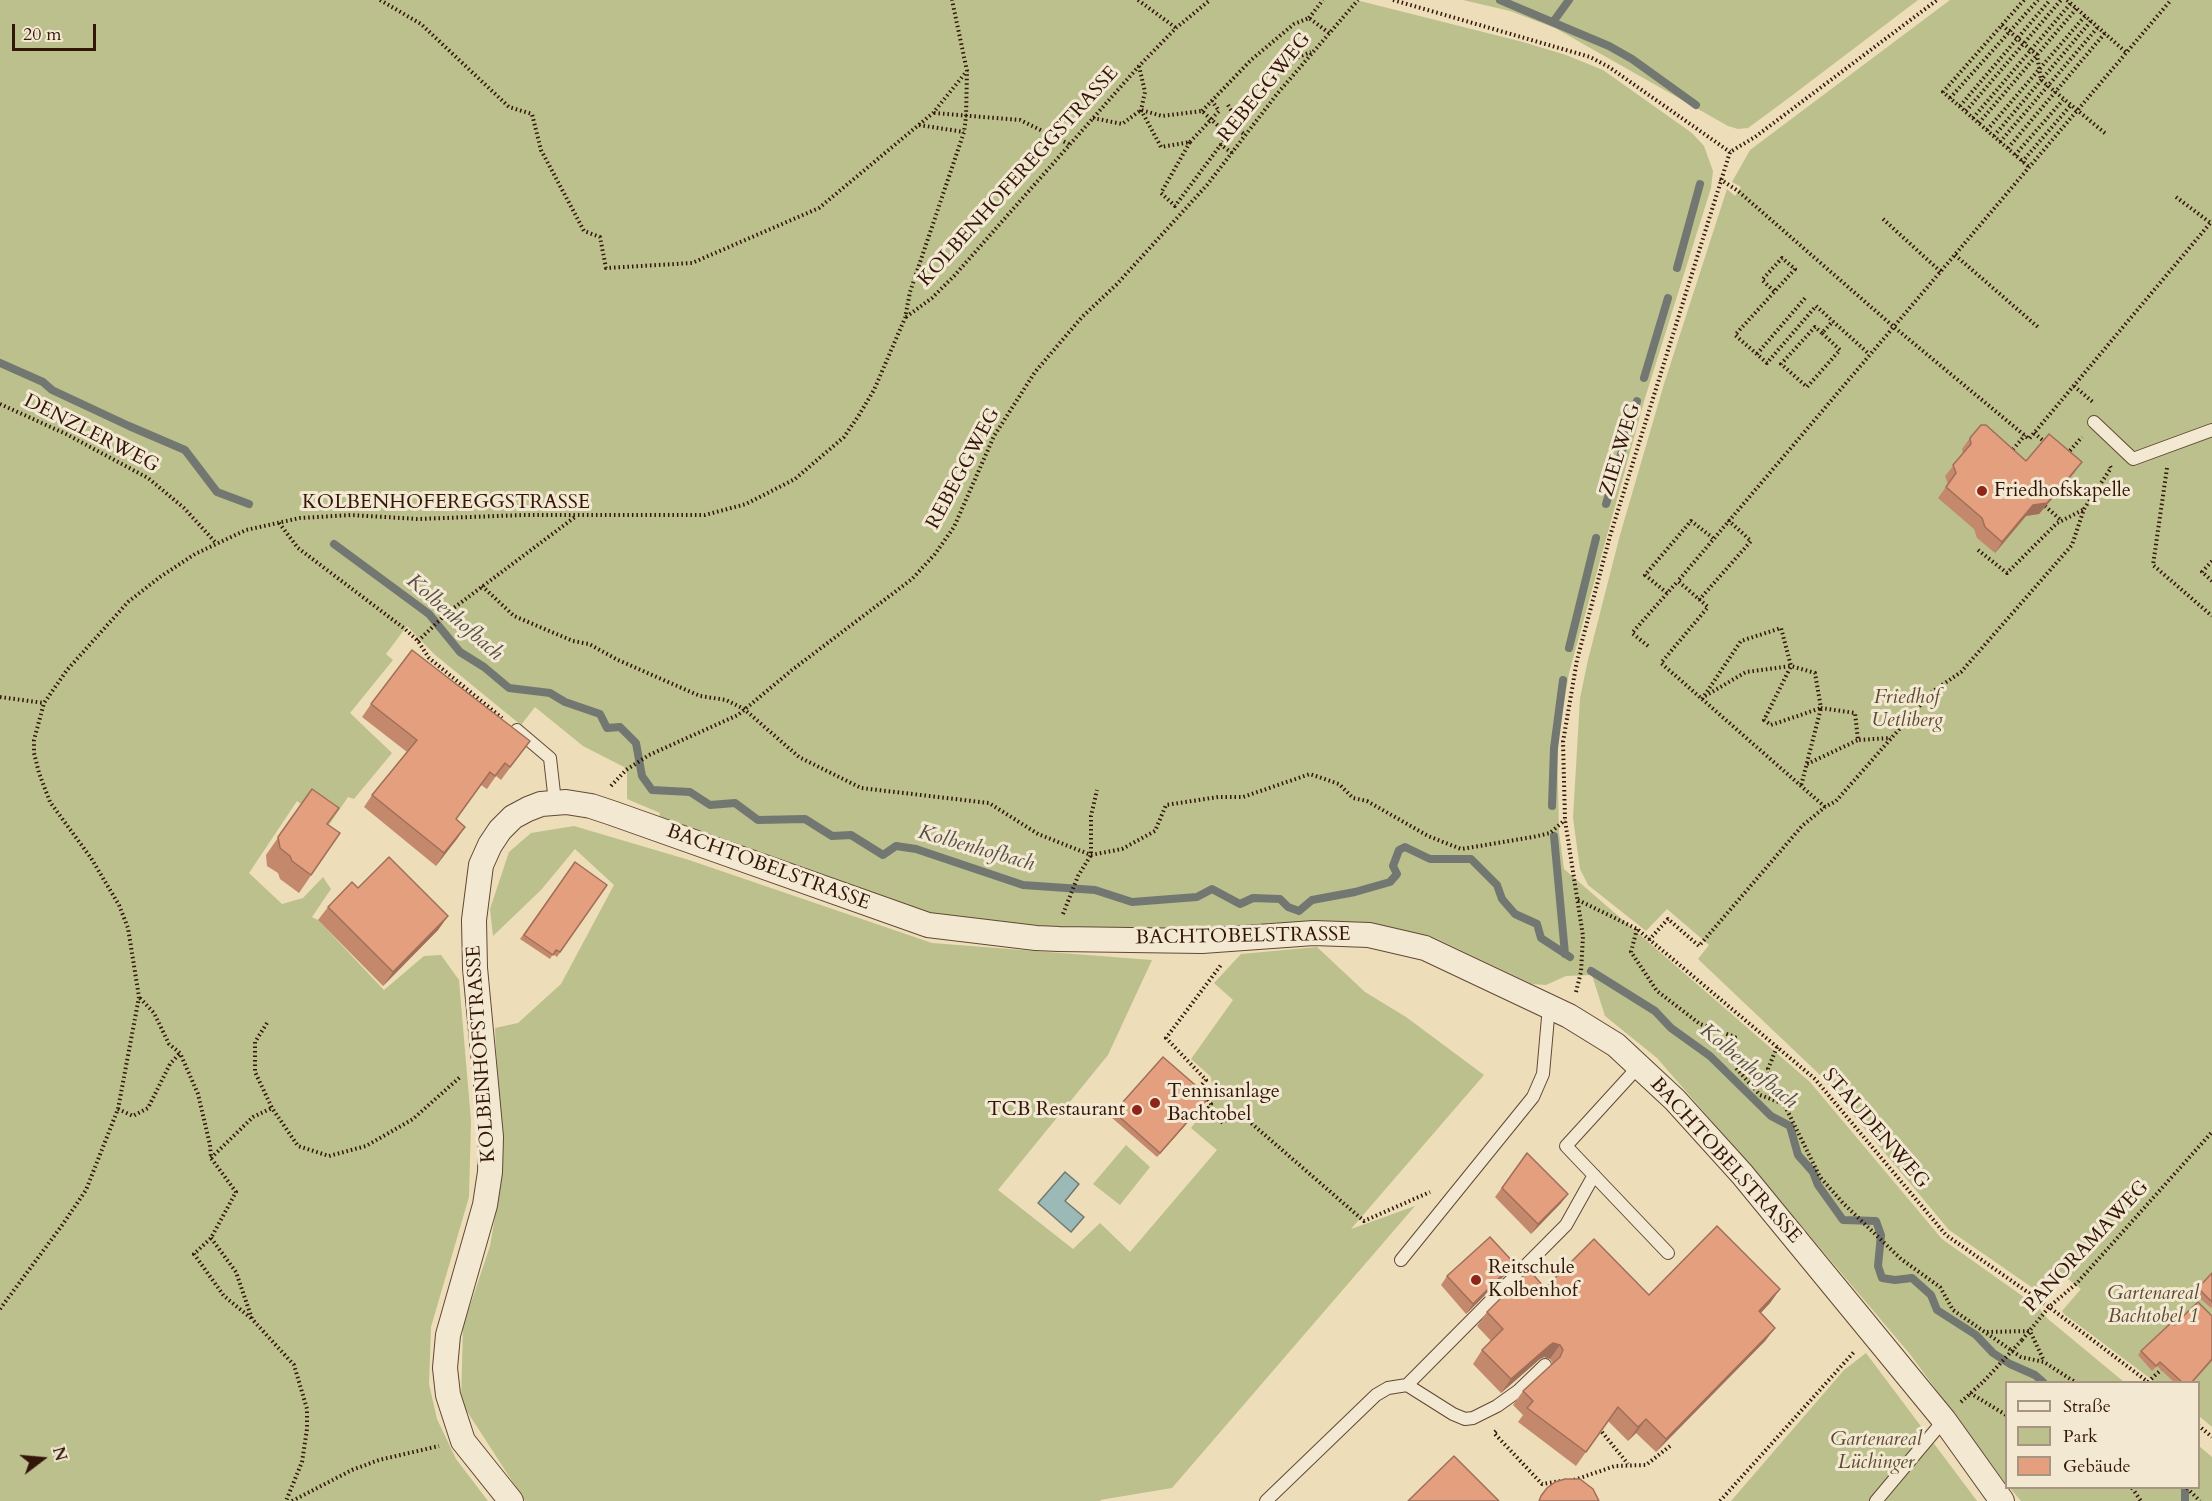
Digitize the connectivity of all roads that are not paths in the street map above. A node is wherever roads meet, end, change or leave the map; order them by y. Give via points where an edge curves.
1 (2094, 422) road end
2 (2212, 430) edge
3 (517, 730) edge
4 (555, 802) junction
5 (1559, 1011) junction
6 (1639, 1066) junction
7 (1594, 1175) junction
8 (1668, 1253) dead end
9 (1401, 1260) dead end
10 (1545, 1365) edge
11 (1407, 1385) junction
12 (1944, 1420) junction
13 (511, 1501) edge
14 (1266, 1501) edge
15 (1876, 1501) edge
16 (2002, 1501) edge

1 - 2 lane via 2133,459
3 - 4 lane via 550,758
4 - 5 street, BACHTOBELSTRASSE via 591,806 928,925 1036,938 1202,941 1314,933 1369,934 1425,948
4 - 13 street, KOLBENHOFSTRASSE via 513,817 490,844 481,865 474,943 491,1137 490,1172 485,1205 448,1335 445,1368 448,1395 463,1441
5 - 6 street, BACHTOBELSTRASSE via 1602,1035
5 - 9 lane via 1539,1086
6 - 7 lane via 1566,1146
6 - 12 street, BACHTOBELSTRASSE via 1676,1100 1742,1174
7 - 8 lane
7 - 11 lane via 1566,1225
10 - 11 lane via 1518,1391 1473,1418 1460,1417
11 - 14 lane via 1376,1395
12 - 15 lane
12 - 16 street, BACHTOBELSTRASSE

